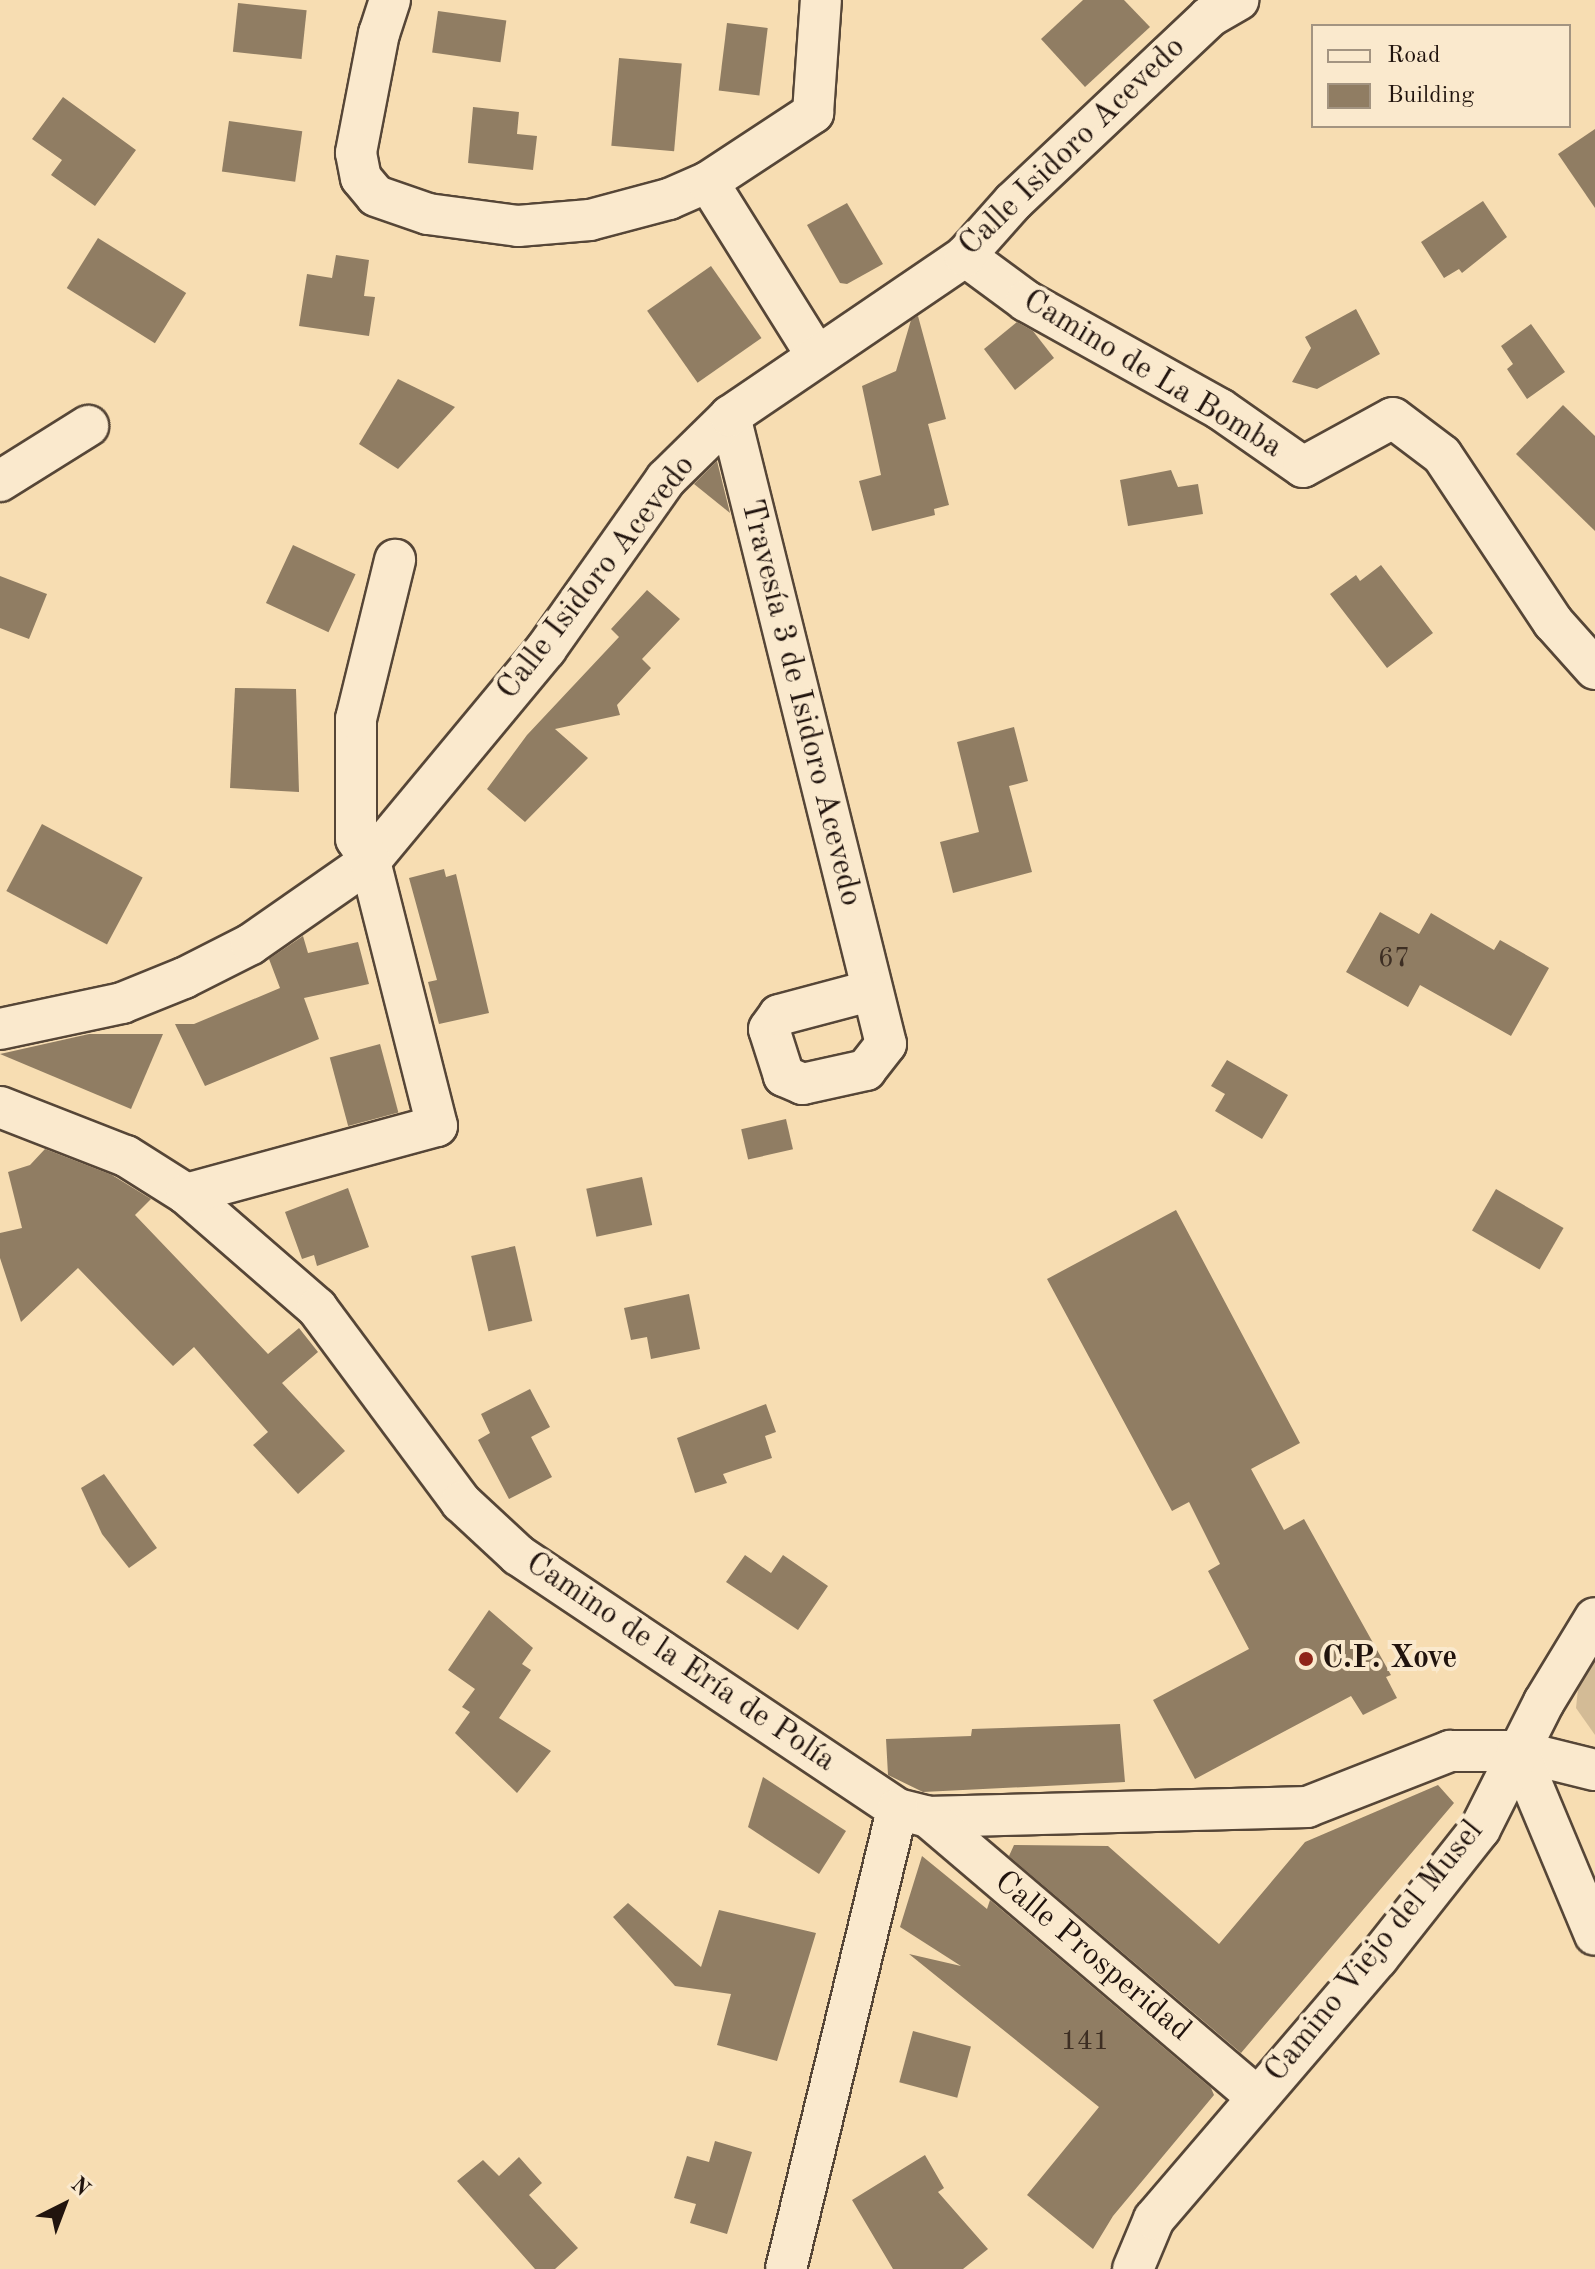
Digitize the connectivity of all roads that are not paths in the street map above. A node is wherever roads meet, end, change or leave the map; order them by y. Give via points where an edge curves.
1 (390, 0) edge
2 (821, 0) edge
3 (1215, 6) edge
4 (708, 182) junction
5 (965, 256) junction
6 (816, 355) junction
7 (730, 416) junction
8 (88, 426) dead end
9 (0, 481) edge
10 (395, 560) dead end
11 (1595, 669) edge
12 (370, 861) junction
13 (869, 991) dead end
14 (0, 1029) edge
15 (0, 1107) edge
16 (186, 1194) junction
17 (1595, 1618) edge
18 (1518, 1751) junction
19 (1595, 1770) edge
20 (913, 1813) junction
21 (1595, 1935) edge
22 (1257, 2097) junction
23 (786, 2269) edge
24 (1133, 2269) edge

1 - 4 street via 356,153 361,178 376,196 428,214 518,226 590,220 669,199
2 - 4 street via 813,113
3 - 5 street, Calle Isidoro Acevedo via 1013,202
4 - 6 street
5 - 6 street, Calle Isidoro Acevedo
5 - 11 street, Camino de La Bomba via 1026,301 1220,409 1303,467 1393,418 1442,455 1553,622
6 - 7 street, Calle Isidoro Acevedo
7 - 12 street, Calle Isidoro Acevedo via 666,479 546,649
7 - 13 street, Travesía 3 de Isidoro Acevedo
8 - 9 street
10 - 12 street via 356,719 356,839
12 - 14 street, Calle Isidoro Acevedo via 251,944 184,978 122,1003
12 - 16 street via 437,1126
15 - 16 street, Camino de la Ería de Polía via 126,1156
16 - 20 street, Camino de la Ería de Polía via 317,1308 461,1502 518,1555
17 - 18 street, Camino Viejo del Musel
18 - 19 street
18 - 20 street via 1450,1751 1307,1807
18 - 21 street
18 - 22 street, Camino Viejo del Musel via 1480,1829 1378,1958
20 - 22 street, Calle Prosperidad
20 - 23 street
22 - 24 street, Camino Viejo del Musel via 1154,2219

